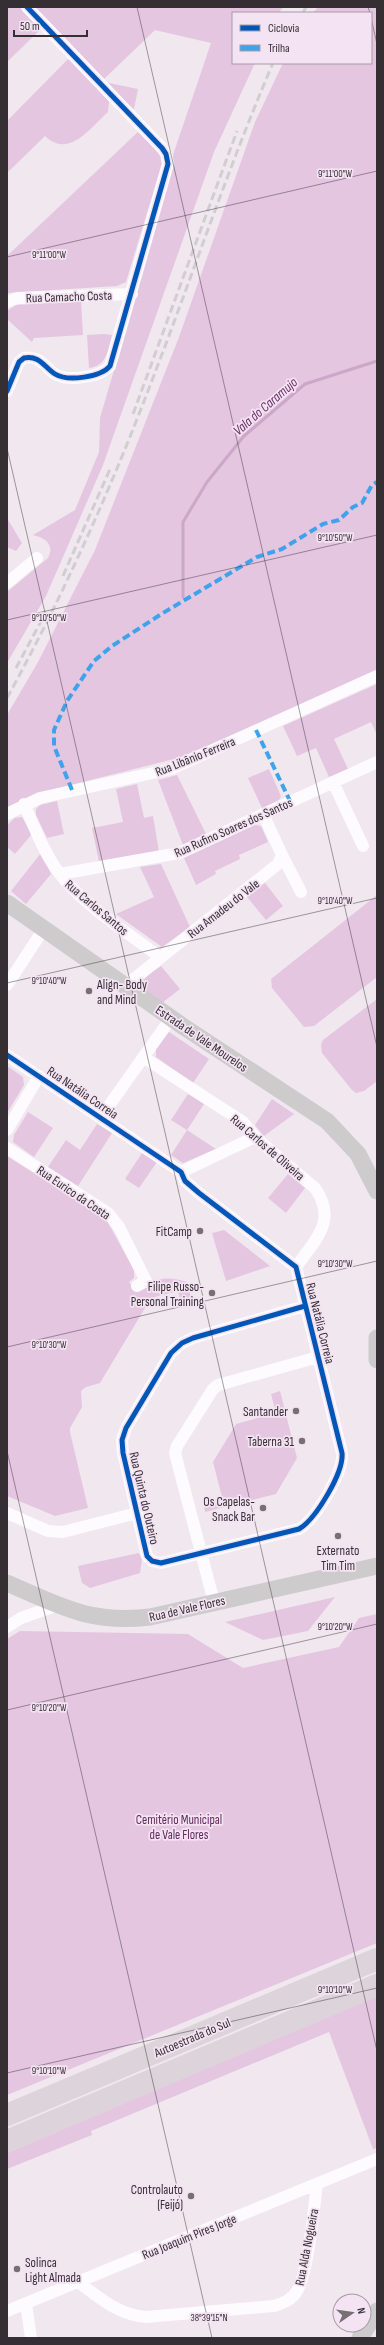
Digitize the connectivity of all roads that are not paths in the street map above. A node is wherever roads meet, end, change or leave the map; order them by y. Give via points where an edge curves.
1 (27, 7) edge
2 (132, 294) junction
3 (7, 302) edge
4 (7, 391) edge
5 (37, 558) dead end
6 (7, 583) edge
7 (377, 676) edge
8 (377, 762) edge
9 (333, 782) junction
10 (24, 804) junction
11 (7, 814) edge
12 (263, 814) junction
13 (362, 846) dead end
14 (282, 855) junction
15 (60, 874) junction
16 (301, 892) dead end
17 (7, 903) edge
18 (43, 930) junction
19 (160, 957) junction
20 (11, 971) edge
21 (7, 985) edge
22 (125, 986) junction
23 (171, 1018) junction
24 (7, 1055) edge
25 (144, 1057) junction
26 (39, 1076) junction
27 (101, 1117) junction
28 (7, 1130) edge
29 (255, 1137) junction
30 (7, 1148) edge
31 (181, 1172) junction
32 (377, 1191) edge
33 (296, 1267) junction
34 (137, 1286) dead end
35 (305, 1306) junction
36 (377, 1338) edge
37 (318, 1357) junction
38 (377, 1360) edge
39 (7, 1513) edge
40 (137, 1513) junction
41 (200, 1553) junction
42 (375, 1567) edge
43 (7, 1583) edge
44 (214, 1602) junction
45 (58, 1605) junction
46 (7, 1627) edge
47 (377, 1959) edge
48 (377, 1985) edge
49 (7, 2115) edge
50 (7, 2140) edge
51 (375, 2161) edge
52 (317, 2184) junction
53 (78, 2282) junction
54 (26, 2304) junction
55 (377, 2311) edge
56 (7, 2312) edge
57 (31, 2338) edge
58 (360, 2338) edge

1 - 2 street via 166,154 168,164
2 - 3 street, Rua Camacho Costa via 17,298
2 - 4 street via 114,354 105,372 92,376 60,377 42,362 30,357 19,362
5 - 6 street
7 - 10 street, Rua Libânio Ferreira via 171,769 72,790
8 - 9 street, Rua Rufino Soares dos Santos
9 - 12 street, Rua Rufino Soares dos Santos
9 - 13 street
10 - 11 street, Rua Libânio Ferreira
10 - 15 street, Rua Carlos Santos via 52,863
12 - 14 street
12 - 15 street, Rua Rufino Soares dos Santos via 180,853
14 - 16 street
14 - 19 street, Rua Amadeu do Vale via 278,864
15 - 19 street, Rua Carlos Santos via 81,896
17 - 18 main road, Estrada de Vale Mourelos
18 - 20 street
18 - 22 main road, Estrada de Vale Mourelos
19 - 22 street, Rua Amadeu do Vale
20 - 21 street
22 - 23 main road, Estrada de Vale Mourelos
23 - 25 street
23 - 32 main road, Estrada de Vale Mourelos via 327,1121 358,1154
24 - 26 street, Rua Natália Correia
25 - 27 street
25 - 29 street, Rua Carlos de Oliveira via 243,1122
26 - 27 street, Rua Natália Correia
26 - 28 street
27 - 31 street, Rua Natália Correia
29 - 31 street
29 - 33 street, Rua Carlos de Oliveira via 315,1188 323,1198 326,1212 322,1231
30 - 34 street, Rua Eurico da Costa via 108,1213 119,1227 146,1281
31 - 33 street, Rua Natália Correia via 185,1181 199,1193
33 - 35 street, Rua Natália Correia
35 - 37 street, Rua Natália Correia
35 - 40 street, Rua Quinta do Outeiro via 193,1338 182,1343 171,1353 126,1428 122,1440 122,1453
36 - 38 main road
37 - 41 street via 218,1385 179,1442 175,1453
37 - 41 street, Rua Natália Correia via 343,1461 312,1518 299,1529
39 - 40 street via 48,1531 63,1532
40 - 41 street, Rua Quinta do Outeiro via 147,1556 152,1561 161,1563
41 - 44 street
42 - 44 main road, Rua de Vale Flores
43 - 45 main road, Rua de Vale Flores
44 - 45 main road, Rua de Vale Flores via 150,1617 119,1620 88,1616
45 - 46 street via 22,1618
47 - 49 highway, Autoestrada do Sul
48 - 50 highway, Autoestrada do Sul
51 - 52 street, Rua Joaquim Pires Jorge
52 - 53 street, Rua Joaquim Pires Jorge
52 - 53 street, Rua Alda Nogueira via 303,2275 298,2291 284,2303 146,2317 132,2316 114,2309
53 - 54 street, Rua Joaquim Pires Jorge
54 - 56 street, Rua Joaquim Pires Jorge
54 - 57 street
55 - 58 main road

